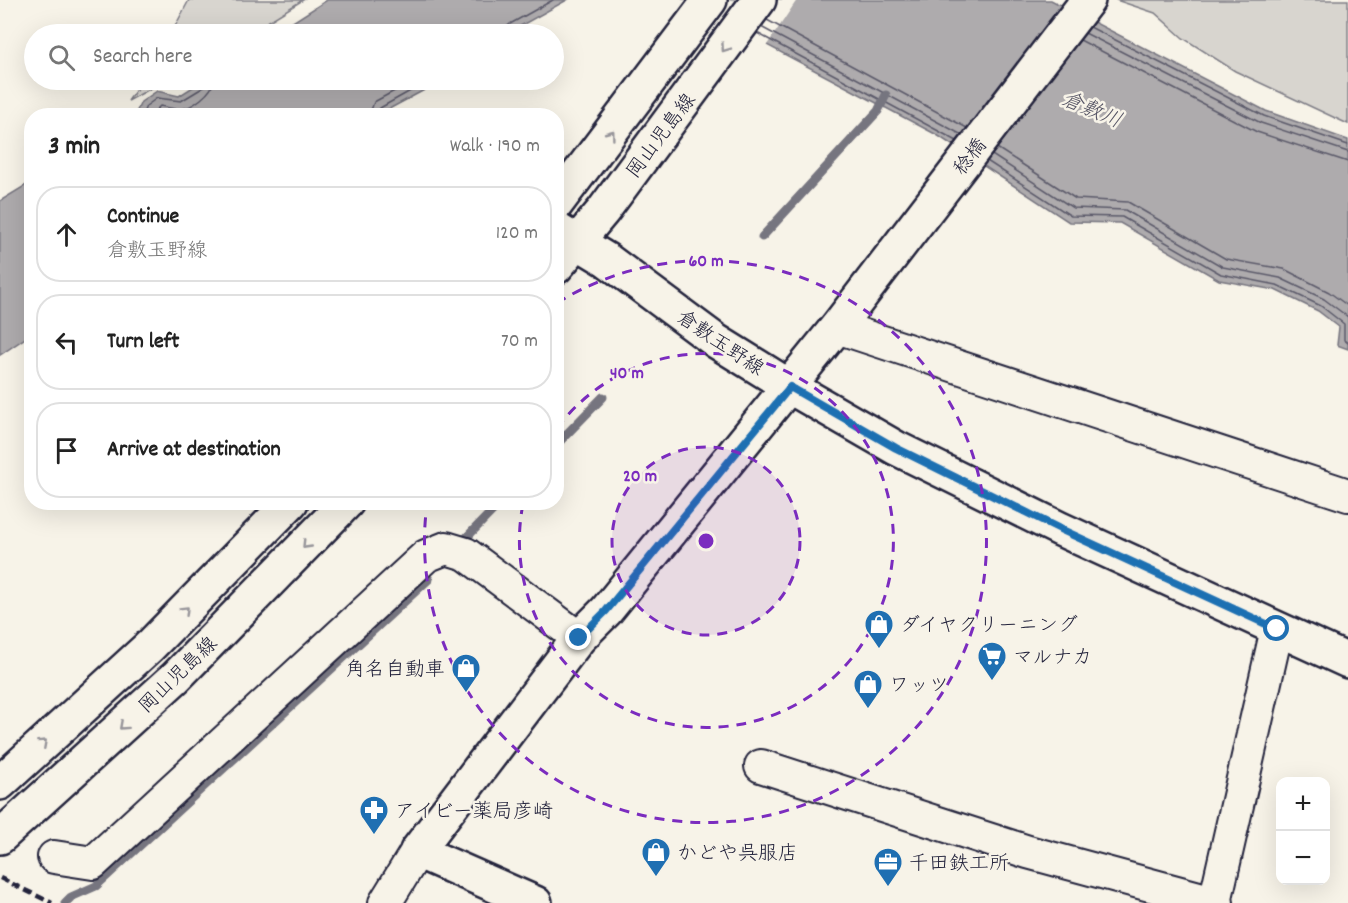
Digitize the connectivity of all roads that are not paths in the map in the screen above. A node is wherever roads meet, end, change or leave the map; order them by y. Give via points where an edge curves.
1 (710, 0) edge
2 (759, 0) edge
3 (1089, 0) edge
4 (566, 192) edge
5 (564, 246) edge
6 (843, 319) junction
7 (790, 387) junction
8 (1348, 495) edge
9 (283, 510) edge
10 (339, 510) edge
11 (1277, 629) junction
12 (579, 638) junction
13 (1348, 661) edge
14 (761, 766) dead end
15 (0, 783) edge
16 (0, 837) edge
17 (417, 850) junction
18 (54, 857) dead end
19 (385, 903) edge
20 (535, 903) edge
21 (1216, 903) edge

4 -> 1 main road, 岡山児島線
2 -> 5 main road, 岡山児島線 via 608,204
3 - 6 main road, 稔橋
5 - 7 main road, 倉敷玉野線 via 608,260 716,341
6 - 7 main road, 稔橋
6 - 8 street
7 - 11 main road, 倉敷玉野線 via 896,448 988,494
7 - 12 main road, 稔橋 via 606,611
15 -> 9 main road, 岡山児島線 via 150,646
10 -> 16 main road, 岡山児島線 via 176,677
11 - 13 main road, 倉敷玉野線
11 - 21 street
12 - 17 main road, 稔橋
12 - 18 street via 466,554 446,548 426,556 93,863
14 - 21 street via 1028,852
17 - 19 street
17 - 20 main road

